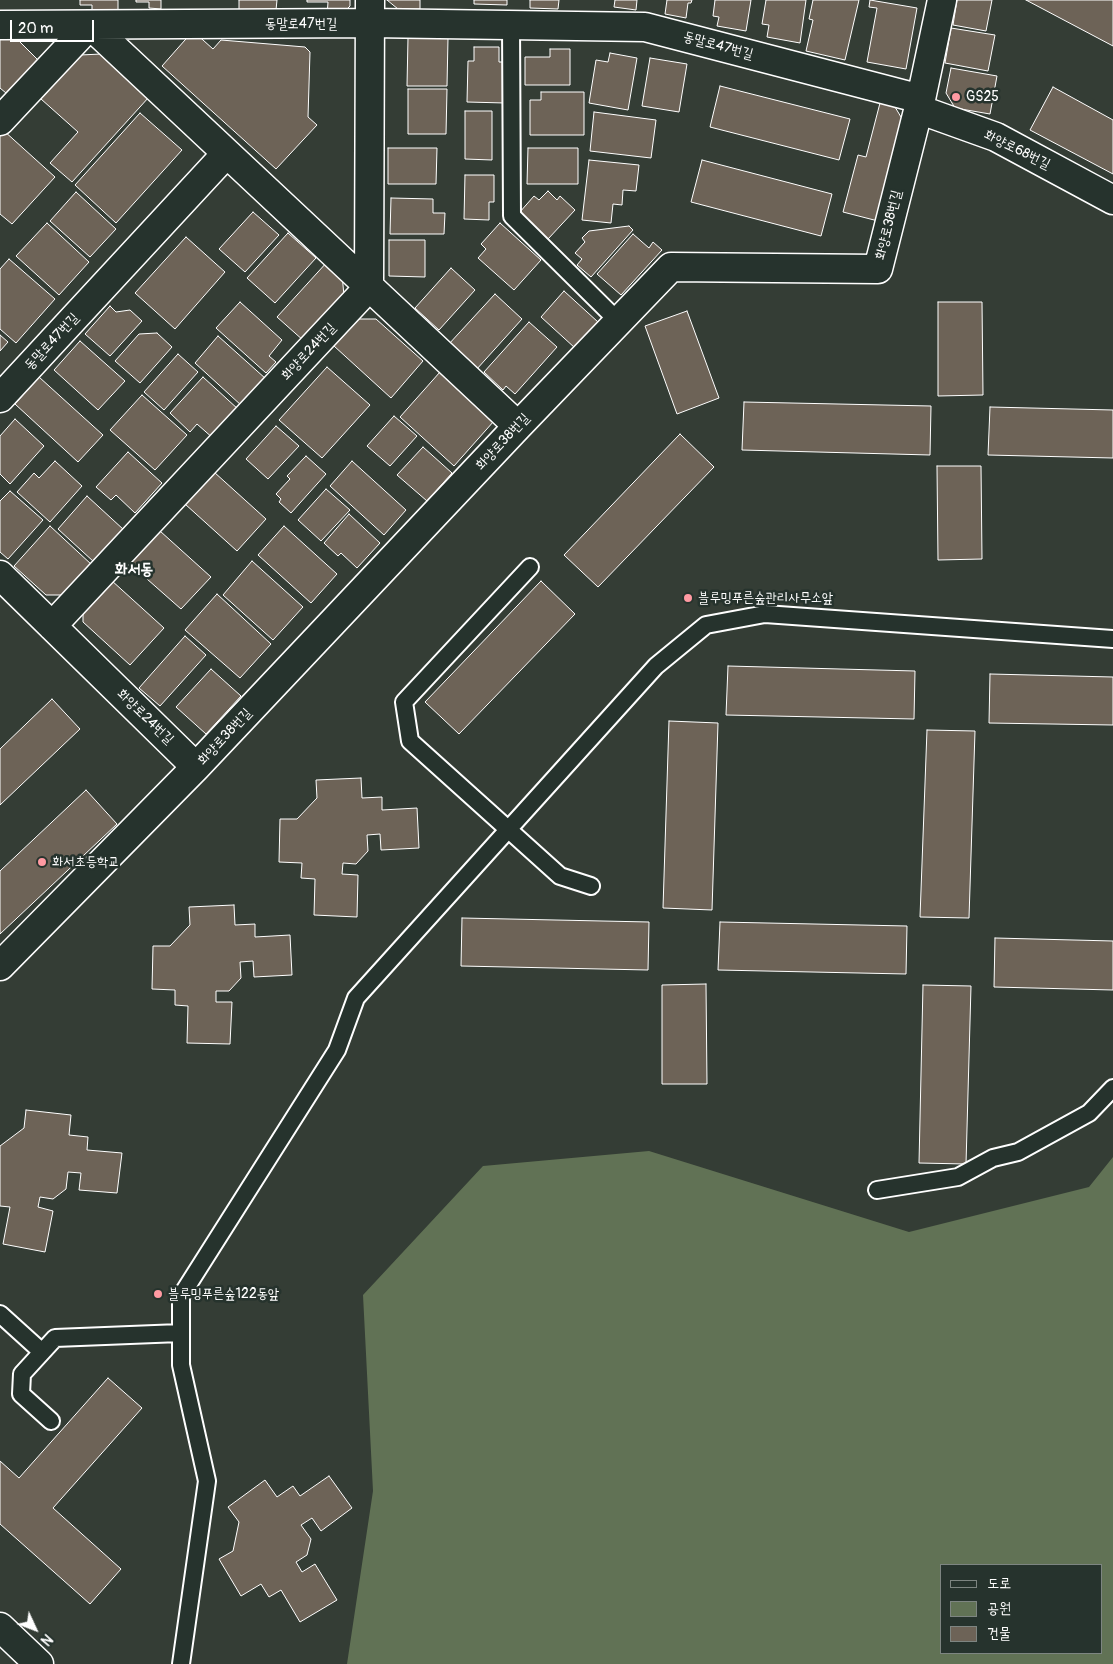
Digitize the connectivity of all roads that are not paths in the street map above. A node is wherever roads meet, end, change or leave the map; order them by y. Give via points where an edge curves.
1 (942, 0) edge
2 (370, 12) edge
3 (0, 25) edge
4 (90, 25) junction
5 (511, 25) junction
6 (919, 104) junction
7 (0, 121) edge
8 (226, 154) junction
9 (1113, 200) edge
10 (370, 287) junction
11 (618, 322) junction
12 (0, 398) edge
13 (518, 426) junction
14 (530, 567) dead end
15 (0, 575) edge
16 (52, 626) junction
17 (1113, 640) edge
18 (196, 767) junction
19 (508, 829) junction
20 (591, 886) dead end
21 (0, 966) edge
22 (1113, 1088) edge
23 (877, 1190) dead end
24 (0, 1314) edge
25 (180, 1333) junction
26 (42, 1352) junction
27 (51, 1421) dead end
28 (0, 1627) edge
29 (39, 1664) edge
30 (181, 1664) edge

1 - 6 street, 화양로38번길
2 - 4 street, 동말로47번길
2 - 5 street, 동말로47번길
2 - 10 street
3 - 4 street, 동말로47번길
4 - 7 street
4 - 8 street
5 - 6 street, 동말로47번길 via 645,27
5 - 11 lane via 512,216
6 - 9 street, 화양로68번길 via 996,137
6 - 11 street, 화양로38번길 via 878,269 671,267
8 - 10 street
8 - 12 street, 동말로47번길
10 - 13 street
10 - 16 street, 화양로24번길
11 - 13 street, 화양로38번길
13 - 18 street, 화양로38번길
14 - 19 lane via 404,702 410,741
15 - 16 street, 화양로24번길
16 - 18 street, 화양로24번길
17 - 19 lane via 765,614 706,625 656,666
18 - 21 street, 화양로38번길
19 - 20 lane via 560,876
19 - 25 lane via 356,998 337,1050 181,1296
22 - 23 lane via 1089,1112 1018,1152 993,1158 958,1177
24 - 26 lane
25 - 26 lane via 55,1338
25 - 30 lane via 181,1364 207,1481
26 - 27 lane via 22,1374 20,1394
28 - 29 street

